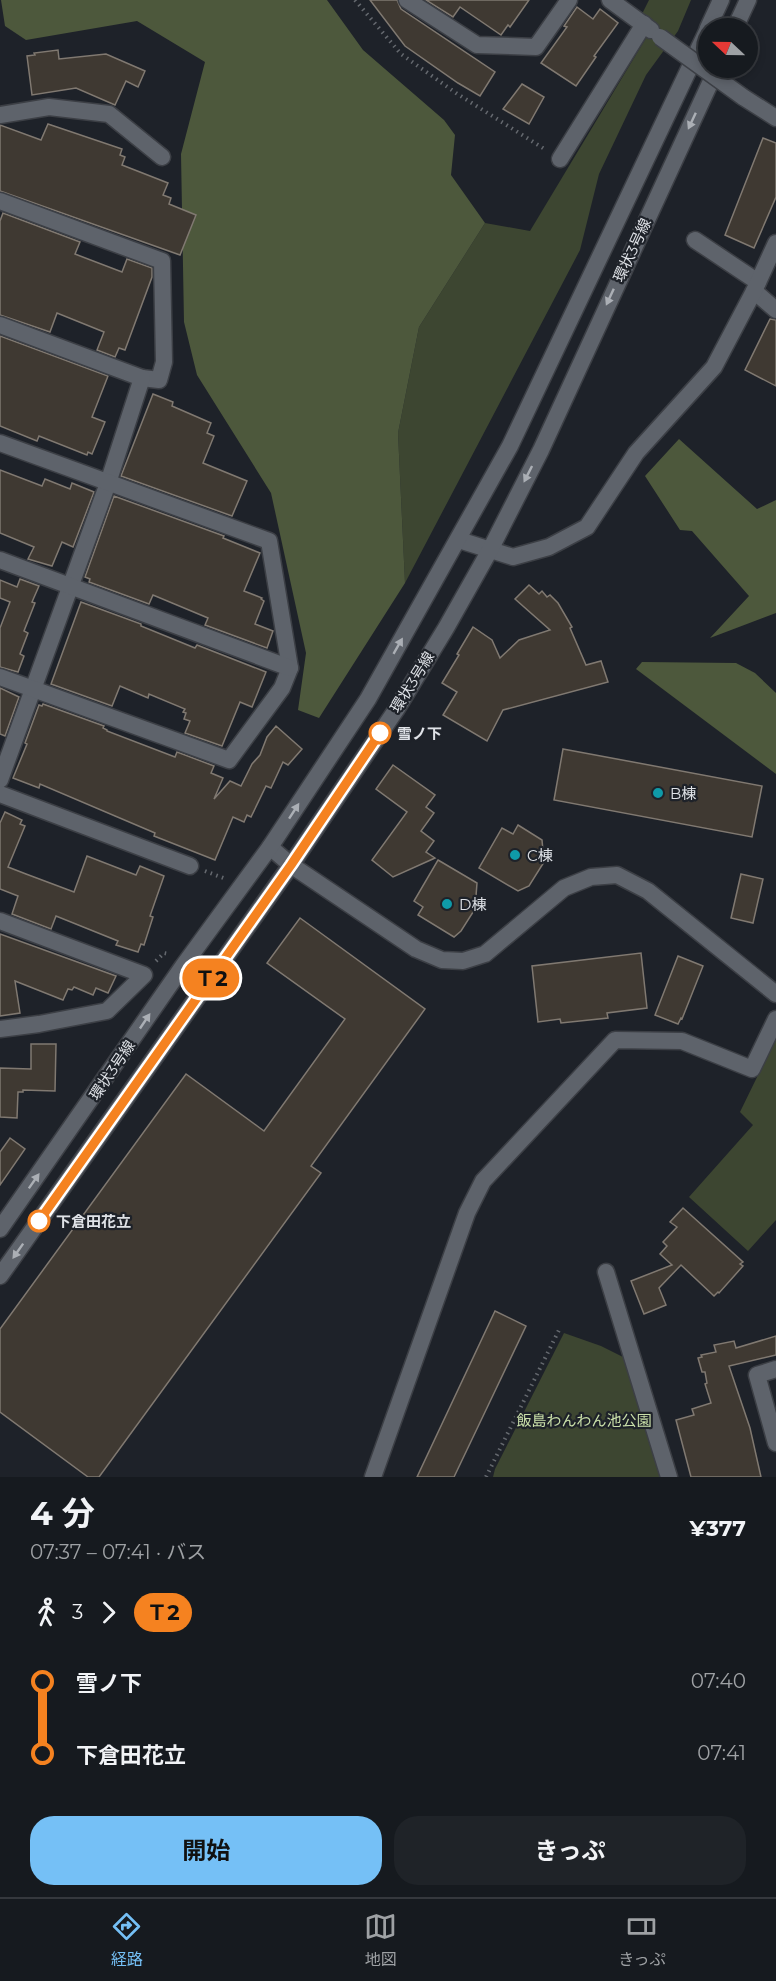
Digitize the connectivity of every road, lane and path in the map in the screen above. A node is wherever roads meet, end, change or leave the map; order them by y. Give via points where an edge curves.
1 (354, 0) edge
2 (407, 0) edge
3 (569, 0) edge
4 (610, 0) edge
5 (721, 0) edge
6 (748, 0) edge
7 (713, 18) edge
8 (740, 18) edge
9 (644, 24) junction
10 (698, 50) edge
11 (712, 78) edge
12 (0, 115) edge
13 (776, 118) edge
14 (162, 157) dead end
15 (560, 159) joint
16 (0, 201) edge
17 (696, 240) dead end
18 (776, 243) edge
19 (756, 286) junction
20 (776, 310) edge
21 (0, 325) edge
22 (142, 378) junction
23 (0, 443) edge
24 (108, 483) junction
25 (459, 540) junction
26 (490, 550) junction
27 (0, 560) edge
28 (72, 586) junction
29 (290, 668) junction
30 (0, 677) edge
31 (33, 689) junction
32 (0, 780) edge
33 (0, 794) edge
34 (270, 847) junction
35 (291, 865) junction
36 (190, 866) dead end
37 (232, 870) dead end
38 (207, 872) dead end
39 (226, 879) junction
40 (219, 889) dead end
41 (0, 921) edge
42 (776, 994) edge
43 (776, 1019) edge
44 (0, 1029) edge
45 (0, 1229) edge
46 (606, 1272) dead end
47 (0, 1276) edge
48 (560, 1328) dead end
49 (776, 1369) edge
50 (776, 1443) edge
51 (373, 1477) edge
52 (486, 1477) edge
53 (669, 1477) edge

1 - 15 path via 401,54
2 - 3 street via 477,45 536,47
4 - 9 street
5 - 7 street, 環状3号線
6 - 8 street
9 - 13 street, bridge
9 - 15 street
10 - 25 street, 環状3号線 via 510,446
11 -> 26 street, 環状3号線 via 541,450
12 - 14 street via 49,107 109,114
16 - 22 street via 162,261 164,362 159,380
17 - 19 street
18 - 19 street
19 - 20 street
19 - 26 street via 714,367 636,453 587,527 549,547 513,557
21 - 22 street
22 - 24 street
23 - 24 street
24 - 28 street
24 - 29 street via 269,541
25 - 26 street
34 -> 25 street, 環状3号線 via 368,699
26 - 35 street, 環状3号線 via 396,710
27 - 28 street
28 - 29 street
28 - 31 street
29 - 31 street via 282,688 229,760
30 - 31 street
31 - 32 street
33 - 36 street
34 - 35 street
45 -> 34 street, 環状3号線
35 - 42 street via 416,949 442,960 463,961 485,954 564,888 591,877 617,875 648,891
35 -> 47 street, 環状3号線
37 - 39 path
38 - 39 path
39 - 40 path
41 - 44 street via 144,975 107,1011
43 - 51 street via 752,1069 682,1041 615,1040 483,1181 467,1213
46 - 53 street
48 - 52 path
49 - 50 street via 757,1375

